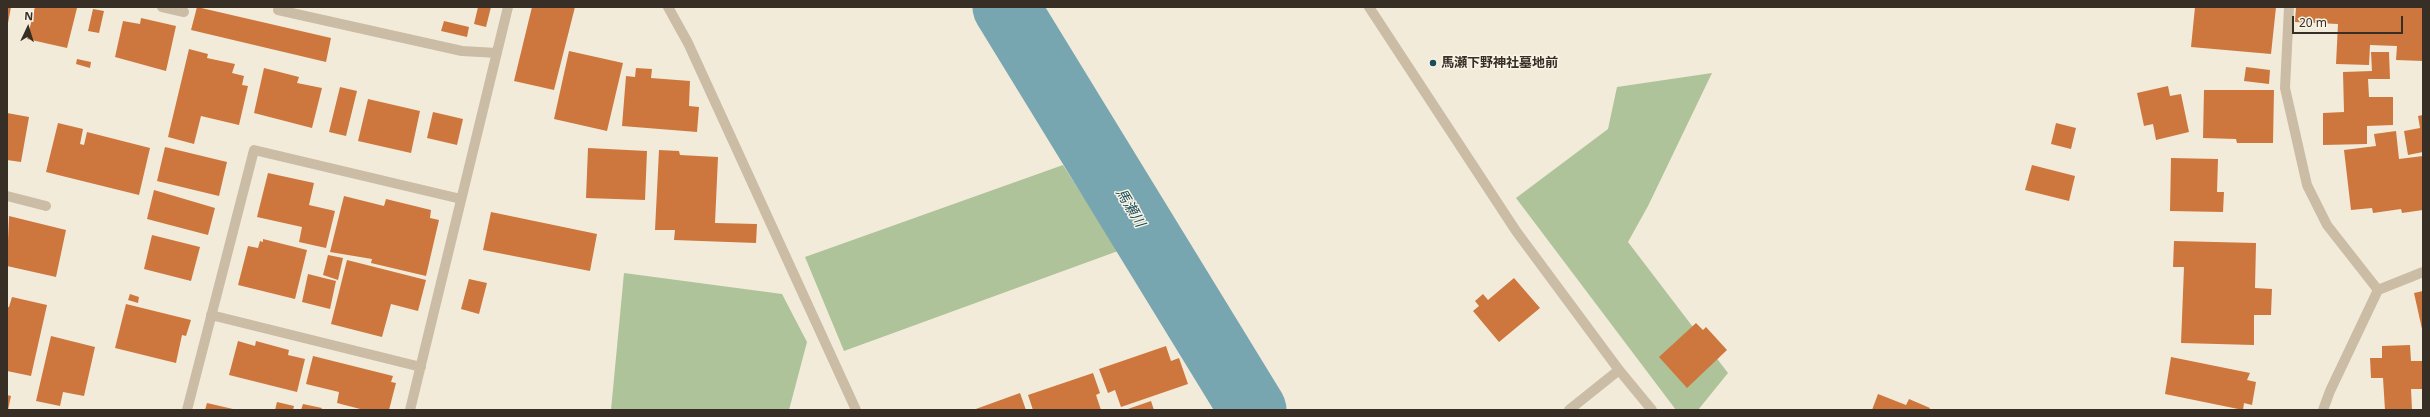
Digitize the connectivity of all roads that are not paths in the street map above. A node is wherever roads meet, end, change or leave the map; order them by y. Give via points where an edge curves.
1 (162, 7) edge
2 (508, 7) edge
3 (668, 7) edge
4 (1369, 7) edge
5 (2289, 7) edge
6 (278, 10) dead end
7 (184, 12) dead end
8 (497, 53) junction
9 (7, 196) edge
10 (461, 199) junction
11 (46, 206) dead end
12 (2423, 272) edge
13 (2378, 290) junction
14 (211, 315) junction
15 (421, 367) junction
16 (1619, 370) junction
17 (187, 410) edge
18 (410, 410) edge
19 (856, 410) edge
20 (1569, 410) edge
21 (1652, 410) edge
22 (2324, 410) edge

1 - 7 street
2 - 8 street
3 - 19 street via 688,43
4 - 16 street via 1516,231
5 - 13 street via 2286,88 2307,184 2326,225
6 - 8 street via 462,51
8 - 10 street
9 - 11 street
10 - 14 street via 254,150
10 - 15 street
12 - 13 street
13 - 22 street via 2330,391
14 - 15 street
14 - 17 street
15 - 18 street
16 - 20 street
16 - 21 street

